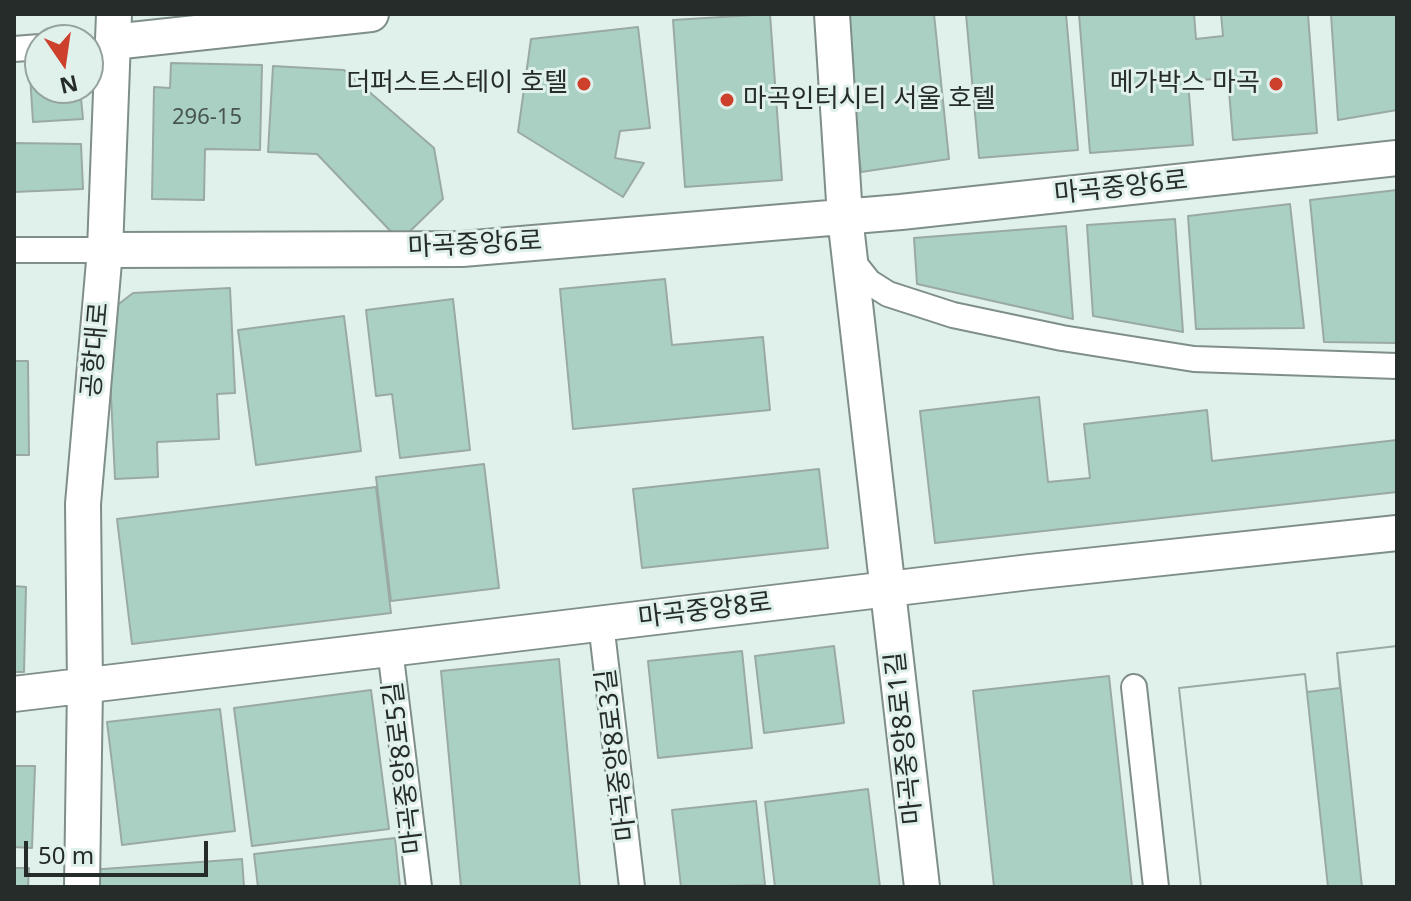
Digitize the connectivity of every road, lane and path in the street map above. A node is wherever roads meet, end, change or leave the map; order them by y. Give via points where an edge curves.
1 (371, 14) edge
2 (832, 14) edge
3 (105, 33) edge
4 (1397, 158) edge
5 (845, 217) junction
6 (14, 250) edge
7 (105, 250) junction
8 (849, 256) junction
9 (1397, 366) edge
10 (1397, 533) edge
11 (888, 589) junction
12 (601, 623) junction
13 (390, 649) junction
14 (85, 686) junction
15 (1134, 687) dead end
16 (14, 694) edge
17 (82, 887) edge
18 (419, 887) edge
19 (632, 887) edge
20 (922, 887) edge
21 (1156, 887) edge

1 - 3 street
2 - 5 street
3 - 7 street, 공항대로
4 - 5 street, 마곡중앙6로
5 - 7 street, 마곡중앙6로 via 462,249
5 - 8 street
6 - 7 street
7 - 14 street, 공항대로 via 83,504
8 - 9 street via 869,282 888,294 953,315 1062,338 1194,359
8 - 11 street
10 - 11 street, 마곡중앙8로
11 - 12 street, 마곡중앙8로
11 - 20 street, 마곡중앙8로1길
12 - 13 street, 마곡중앙8로
12 - 19 street, 마곡중앙8로3길
13 - 14 street, 마곡중앙8로
13 - 18 street, 마곡중앙8로5길
14 - 16 street, 마곡중앙8로
14 - 17 street, 공항대로
15 - 21 street

